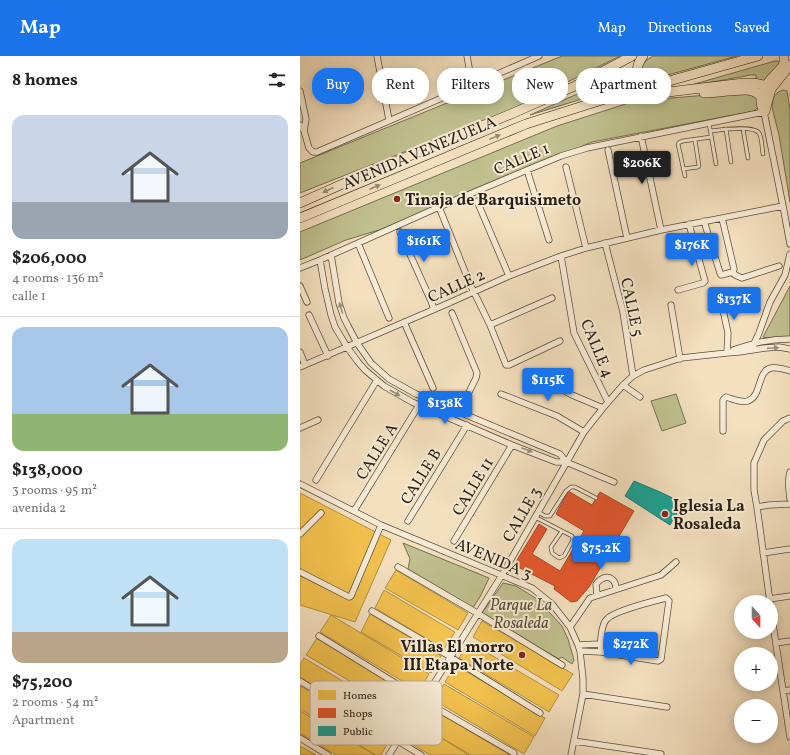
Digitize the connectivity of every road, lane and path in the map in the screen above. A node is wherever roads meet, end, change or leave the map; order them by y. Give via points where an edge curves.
1 (377, 56) edge
2 (467, 56) edge
3 (540, 56) edge
4 (632, 56) edge
5 (643, 56) edge
6 (758, 56) edge
7 (784, 56) edge
8 (790, 65) edge
9 (469, 68) edge
10 (637, 68) edge
11 (504, 71) edge
12 (790, 73) edge
13 (790, 77) edge
14 (671, 81) edge
15 (765, 86) junction
16 (300, 91) edge
17 (671, 92) edge
18 (671, 92) edge
19 (760, 97) junction
20 (437, 99) edge
21 (589, 104) edge
22 (764, 112) junction
23 (389, 120) junction
24 (709, 123) junction
25 (300, 125) edge
26 (726, 129) junction
27 (743, 129) junction
28 (304, 131) junction
29 (710, 131) junction
30 (641, 136) junction
31 (711, 137) junction
32 (695, 140) junction
33 (608, 150) dead end
34 (763, 154) dead end
35 (748, 158) dead end
36 (731, 162) dead end
37 (716, 164) dead end
38 (566, 166) dead end
39 (683, 169) junction
40 (528, 170) junction
41 (685, 176) dead end
42 (476, 201) dead end
43 (300, 203) edge
44 (783, 206) junction
45 (439, 207) junction
46 (300, 218) edge
47 (722, 218) junction
48 (704, 221) junction
49 (689, 224) junction
50 (661, 230) junction
51 (400, 232) dead end
52 (627, 238) junction
53 (549, 240) dead end
54 (358, 243) junction
55 (605, 243) junction
56 (790, 244) edge
57 (586, 248) junction
58 (790, 254) edge
59 (331, 255) junction
60 (561, 256) junction
61 (320, 260) junction
62 (779, 266) dead end
63 (300, 268) edge
64 (733, 272) junction
65 (509, 276) junction
66 (300, 286) edge
67 (678, 290) dead end
68 (719, 291) dead end
69 (474, 292) junction
70 (552, 298) dead end
71 (307, 302) dead end
72 (671, 305) dead end
73 (434, 309) junction
74 (452, 313) dead end
75 (309, 315) dead end
76 (389, 318) dead end
77 (404, 322) junction
78 (490, 325) junction
79 (790, 339) edge
80 (560, 341) dead end
81 (357, 343) junction
82 (754, 343) junction
83 (347, 347) junction
84 (790, 349) edge
85 (750, 350) junction
86 (300, 352) edge
87 (727, 353) junction
88 (328, 356) junction
89 (680, 359) junction
90 (303, 366) edge
91 (790, 371) edge
92 (528, 373) dead end
93 (633, 376) junction
94 (377, 380) junction
95 (623, 385) junction
96 (433, 388) dead end
97 (501, 394) dead end
98 (640, 397) dead end
99 (608, 402) junction
100 (419, 405) junction
101 (603, 408) junction
102 (459, 412) junction
103 (790, 418) edge
104 (318, 420) dead end
105 (467, 425) junction
106 (300, 428) edge
107 (723, 431) dead end
108 (584, 432) junction
109 (512, 444) junction
110 (566, 462) junction
111 (790, 472) edge
112 (316, 480) dead end
113 (614, 482) dead end
114 (300, 484) edge
115 (596, 498) dead end
116 (790, 498) edge
117 (790, 504) edge
118 (757, 507) junction
119 (354, 511) junction
120 (321, 513) dead end
121 (536, 515) junction
122 (408, 521) dead end
123 (381, 525) junction
124 (562, 531) junction
125 (300, 534) edge
126 (454, 541) dead end
127 (790, 549) edge
128 (763, 553) junction
129 (676, 562) dead end
130 (398, 567) dead end
131 (300, 572) edge
132 (502, 575) junction
133 (616, 589) junction
134 (598, 595) junction
135 (768, 595) edge
136 (790, 596) edge
137 (778, 598) edge
138 (372, 611) dead end
139 (478, 613) junction
140 (570, 627) junction
141 (319, 636) dead end
142 (775, 639) edge
143 (790, 641) edge
144 (776, 643) junction
145 (600, 644) junction
146 (579, 648) junction
147 (601, 652) junction
148 (450, 657) junction
149 (562, 665) dead end
150 (300, 681) edge
151 (393, 681) edge
152 (435, 681) edge
153 (310, 687) edge
154 (790, 690) edge
155 (783, 691) junction
156 (583, 694) junction
157 (667, 707) dead end
158 (442, 711) edge
159 (540, 713) dead end
160 (790, 737) edge
161 (300, 738) edge
162 (574, 741) junction
163 (310, 744) edge
164 (312, 745) edge
165 (395, 745) edge
166 (405, 745) edge
167 (514, 753) dead end
168 (661, 754) edge
169 (328, 755) edge
170 (389, 755) edge
171 (421, 755) edge
172 (571, 755) edge

1 - 23 street
2 - 9 street
3 - 11 street
4 -> 43 main road, AVENIDA VENEZUELA via 575,86
5 - 10 main road
6 - 14 main road, AVENIDA VENEZUELA
7 - 15 main road via 782,67
8 - 22 main road via 771,89
12 - 13 main road
15 - 17 main road via 753,82
15 - 19 main road
16 - 28 street via 306,119
18 - 19 main road via 743,90 755,92
19 - 22 main road
20 - 23 street
46 -> 21 main road, AVENIDA VENEZUELA via 526,124
22 - 24 street, CALLE 1
22 - 44 street
23 - 28 street via 317,152 309,148
24 - 29 lane
24 - 30 street, CALLE 1
25 - 28 street
26 - 27 lane
26 - 29 lane
26 - 36 lane
27 - 34 lane via 758,131
27 - 35 lane
29 - 31 lane
30 - 40 street, CALLE 1 via 587,148
30 - 50 street
31 - 32 lane
31 - 37 lane
32 - 39 lane via 699,166
32 - 39 lane via 678,144
33 - 52 street
38 - 57 street, CALLE 1
39 - 41 lane
40 - 45 street, CALLE 1
40 - 53 street
42 - 65 street
44 - 47 street, CALLE 2
44 - 56 street
45 - 54 street, CALLE 1
45 - 69 street, CALLE 2
47 - 48 street, CALLE 2
47 - 64 street via 734,266
48 - 49 street, CALLE 2
48 - 64 street via 721,275
49 - 50 street, CALLE 2
49 - 67 street via 705,281 703,284
50 - 52 street, CALLE 2
51 - 73 street
52 - 55 street, CALLE 2
54 - 59 street, CALLE 1
54 - 76 street
55 - 57 street, CALLE 2
55 - 93 street, CALLE 5 via 623,312
57 - 60 street, CALLE 2
58 - 82 street via 785,276 770,302
59 - 61 street, CALLE 1
81 -> 59 street via 339,303
60 - 65 street, CALLE 2
60 - 99 street, CALLE 4 via 574,333
61 - 63 street, CALLE 1
61 - 83 street via 331,315
62 - 64 street via 742,278
65 - 69 street, CALLE 2
66 - 71 street
68 - 87 street via 728,333
69 - 73 street, CALLE 2
69 - 78 street, CALLE 2
70 - 78 street
72 - 89 street
73 - 77 street, CALLE 2
74 - 102 street, CALLE 2 via 477,373
75 - 88 street
77 - 81 street, CALLE 2
77 - 96 street
78 - 80 street, CALLE 2 via 506,366
79 - 82 street
81 - 83 street, CALLE 2
81 - 102 street via 371,363 389,379 416,394
82 - 85 street
82 - 87 street
83 - 88 street, CALLE 2
83 - 94 street via 361,366
85 -> 84 street via 779,347
85 - 87 street
86 - 90 street
87 - 89 street, CALLE 3
88 - 90 street, CALLE 2
89 - 93 street, CALLE 3
91 - 107 street via 768,369 756,393 748,401 726,398 723,400
92 - 101 street
93 - 95 street, CALLE 3
94 -> 100 street
94 - 112 street
95 - 98 street
95 - 99 street, CALLE 3
97 - 108 street via 558,416
99 - 101 street, CALLE 3
100 - 105 street
100 - 119 street, CALLE A
101 - 108 street, CALLE 3
102 - 110 street via 560,454
103 - 118 street via 783,421 764,440 754,463
104 - 106 street
105 - 109 street
105 - 122 street, CALLE B
108 - 110 street, CALLE 3
109 -> 110 street via 556,462
109 - 126 street, CALLE 11
110 - 113 street
110 - 121 street, CALLE 3
111 - 116 street
114 - 119 street, AVENIDA 3
115 - 121 lane via 571,487 552,515
117 - 118 street
118 - 128 street
119 - 123 street, AVENIDA 3
120 - 125 street
121 - 124 lane
121 - 132 street, CALLE 3
123 - 131 street via 351,596
123 - 132 street, AVENIDA 3
124 - 124 lane via 572,536 573,540 564,556 559,558 552,553 551,547
127 - 128 street
128 - 135 street
129 - 133 street via 661,575
130 - 139 street
132 - 139 street, CALLE 3
132 - 140 street, AVENIDA 3 via 532,588 552,604
133 - 134 street
133 - 134 street via 612,578 605,577 596,584
134 - 140 street via 589,599
136 - 137 street
138 - 148 street
139 - 148 street, CALLE 3
139 - 149 street
140 - 146 street, AVENIDA 3
141 - 151 street
142 - 144 street
143 - 144 street
144 - 155 street
145 - 146 street
145 - 147 street
145 - 147 street via 607,618 654,601 668,599 660,660
146 - 147 street
146 - 156 street, AVENIDA 3
148 - 152 street, CALLE 3
148 - 159 street
150 - 153 street
154 - 155 street
155 - 160 street
156 - 157 street
156 - 162 street, AVENIDA 3
158 - 167 street
161 - 163 street
162 - 168 street
162 - 172 street, AVENIDA 3
164 - 169 street
165 - 170 street, CALLE 3
166 - 171 street

